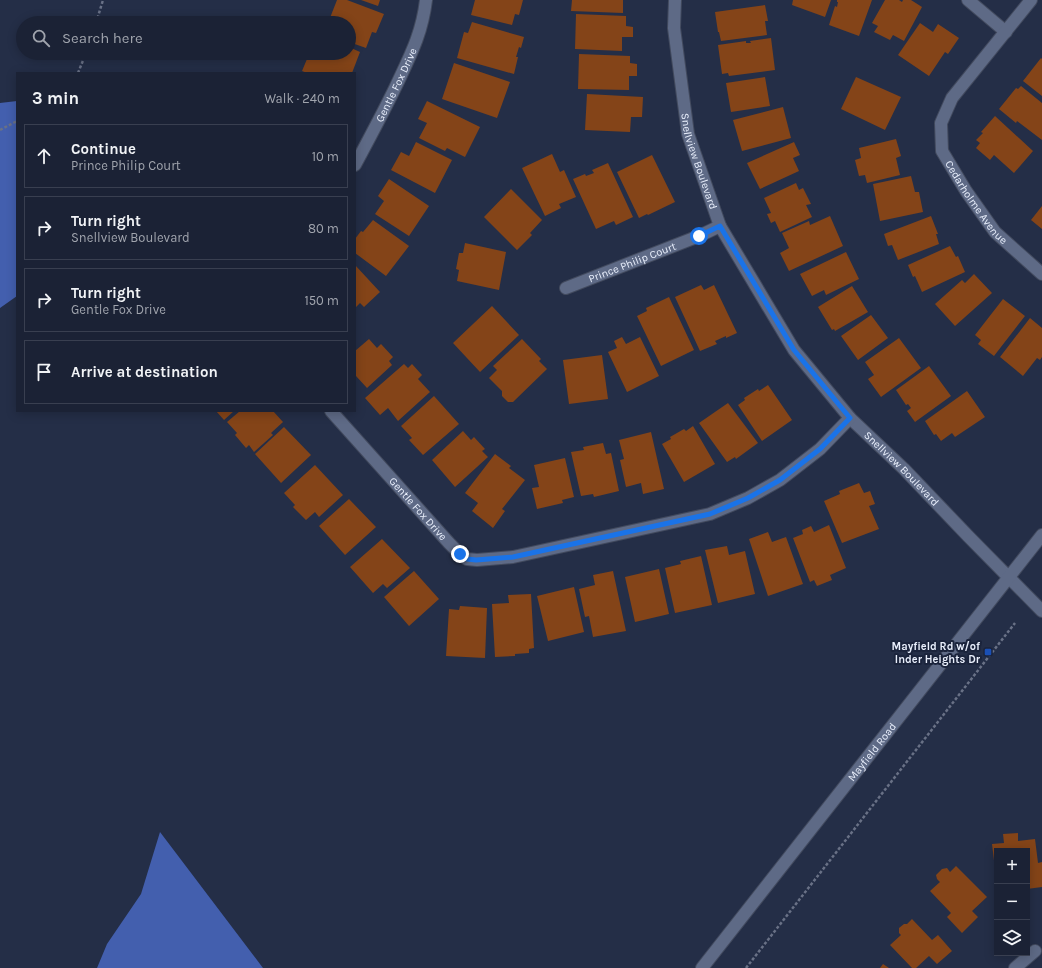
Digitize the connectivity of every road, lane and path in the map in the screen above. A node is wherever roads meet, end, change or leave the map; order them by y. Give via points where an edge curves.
1 (103, 0) edge
2 (426, 0) edge
3 (675, 0) edge
4 (968, 0) edge
5 (1031, 0) edge
6 (98, 16) edge
7 (1006, 32) junction
8 (83, 60) edge
9 (78, 72) edge
10 (16, 122) edge
11 (0, 130) edge
12 (356, 163) edge
13 (720, 226) junction
14 (1042, 274) edge
15 (566, 288) dead end
16 (332, 412) edge
17 (850, 418) junction
18 (1042, 535) edge
19 (1008, 577) junction
20 (1042, 611) edge
21 (1015, 623) dead end
22 (1035, 951) dead end
23 (702, 968) edge
24 (746, 968) edge
25 (1015, 968) edge

1 - 6 path
2 - 12 street, Gentle Fox Drive via 415,47
3 - 13 street, Snellview Boulevard via 674,28 688,134
4 - 7 street
5 - 7 street, Cedarholme Avenue
7 - 14 street, Cedarholme Avenue via 952,98 941,123 942,151 995,232
8 - 9 path
10 - 11 path
13 - 15 street, Prince Philip Court
13 - 17 street, Snellview Boulevard via 794,350
16 - 17 street, Gentle Fox Drive via 449,543 467,559 476,560 513,557 710,514 748,498 780,480 820,449
17 - 19 street, Snellview Boulevard via 904,469
18 - 19 street, Mayfield Road
19 - 20 street, Snellview Boulevard
19 - 23 street, Mayfield Road
21 - 24 path
22 - 25 street

